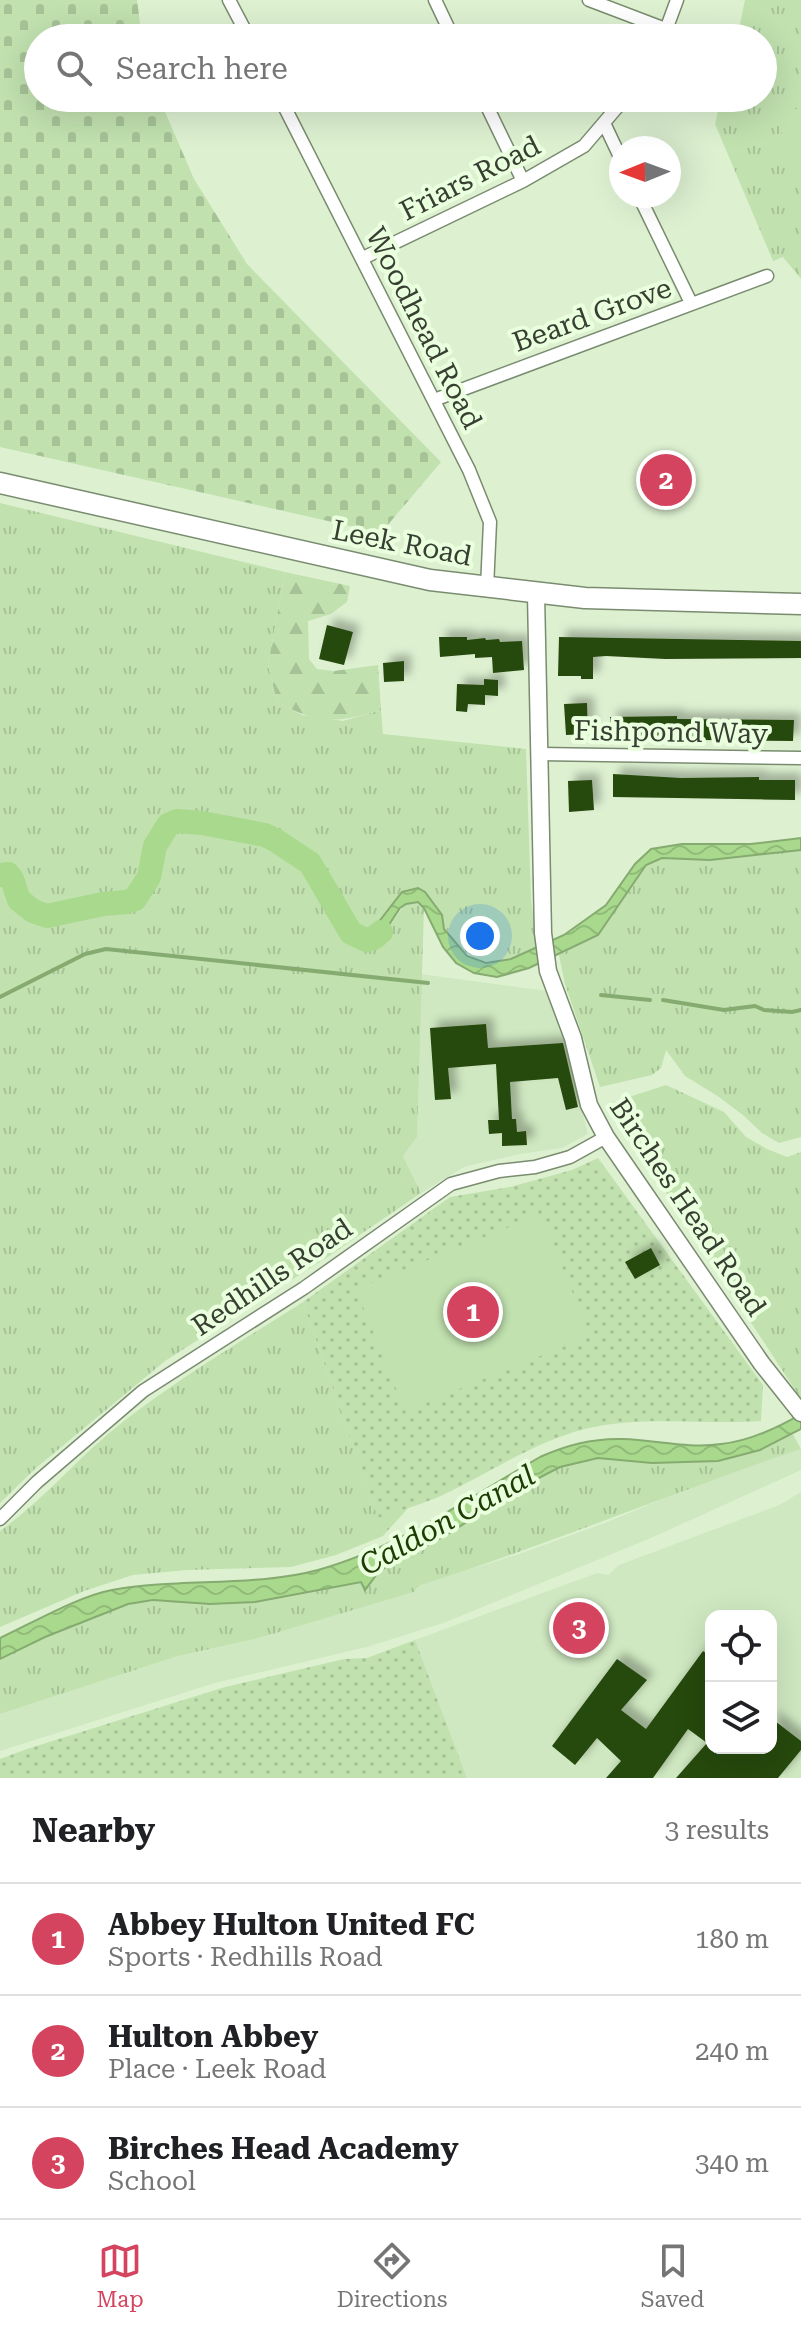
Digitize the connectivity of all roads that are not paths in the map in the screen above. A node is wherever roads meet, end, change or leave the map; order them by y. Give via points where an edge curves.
1 (229, 0) edge
2 (435, 0) edge
3 (589, 0) edge
4 (677, 0) edge
5 (242, 24) edge
6 (446, 24) edge
7 (643, 24) edge
8 (669, 24) edge
9 (287, 112) edge
10 (490, 112) edge
11 (613, 112) edge
12 (604, 123) junction
13 (610, 136) edge
14 (523, 181) junction
15 (645, 208) edge
16 (363, 258) junction
17 (767, 276) dead end
18 (691, 303) junction
19 (434, 400) junction
20 (0, 483) edge
21 (487, 588) junction
22 (536, 594) junction
23 (801, 604) edge
24 (540, 754) junction
25 (801, 758) edge
26 (606, 1137) junction
27 (799, 1410) edge
28 (0, 1519) edge

1 - 5 street
2 - 6 street
3 - 7 street
4 - 8 street
9 - 16 street, Woodhead Road
10 - 14 street
11 - 12 street, Friars Road
12 - 13 street
12 - 14 street, Friars Road via 584,146
14 - 16 street, Friars Road
15 - 18 street
16 - 19 street, Woodhead Road
17 - 18 street, Beard Grove
18 - 19 street, Beard Grove
19 - 21 street, Woodhead Road via 490,522
20 - 21 main road, Leek Road via 382,570
21 - 22 main road, Leek Road
22 - 23 main road, Leek Road
22 - 24 street, Birches Head Road
24 - 25 street, Fishpond Way
24 - 26 street, Birches Head Road via 548,971 573,1038 589,1105
26 - 27 street, Birches Head Road
26 - 28 street, Redhills Road via 570,1157 451,1184 304,1288 143,1391

